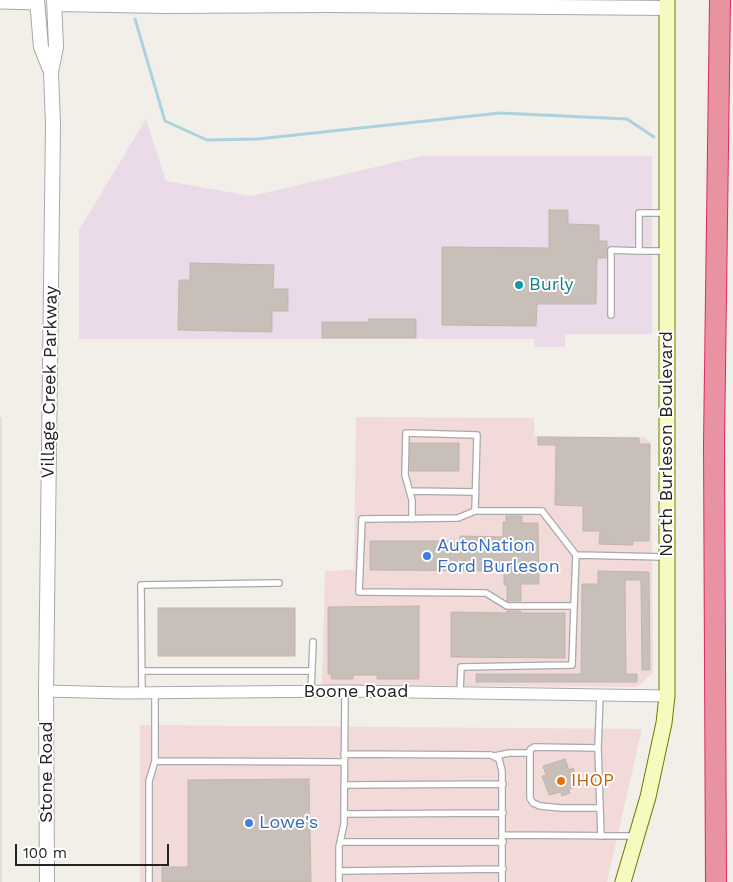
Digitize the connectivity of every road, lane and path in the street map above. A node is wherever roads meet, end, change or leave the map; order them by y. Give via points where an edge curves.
1 (707, 0) edge
2 (720, 0) edge
3 (37, 2) edge
4 (54, 2) edge
5 (332, 2) edge
6 (0, 3) edge
7 (533, 3) edge
8 (667, 4) edge
9 (56, 47) junction
10 (51, 72) junction
11 (668, 213) junction
12 (716, 246) junction
13 (639, 251) junction
14 (668, 251) junction
15 (611, 315) dead end
16 (410, 491) junction
17 (475, 492) junction
18 (475, 510) junction
19 (412, 519) junction
20 (576, 555) junction
21 (668, 557) junction
22 (279, 583) dead end
23 (574, 606) junction
24 (313, 642) dead end
25 (142, 671) junction
26 (312, 671) junction
27 (311, 691) junction
28 (345, 691) junction
29 (46, 692) junction
30 (142, 693) junction
31 (155, 693) junction
32 (460, 693) junction
33 (600, 695) junction
34 (667, 696) junction
35 (598, 748) junction
36 (344, 754) junction
37 (530, 754) junction
38 (495, 756) junction
39 (155, 761) junction
40 (344, 762) junction
41 (502, 784) junction
42 (344, 785) junction
43 (600, 808) junction
44 (503, 813) junction
45 (344, 814) junction
46 (601, 836) junction
47 (636, 836) junction
48 (503, 838) junction
49 (340, 842) junction
50 (503, 869) junction
51 (339, 871) junction
52 (47, 882) edge
53 (149, 882) edge
54 (339, 882) edge
55 (502, 882) edge
56 (623, 882) edge
57 (716, 882) edge

1 - 12 highway via 708,172
2 - 12 highway
3 - 6 street
3 - 9 street via 46,9
3 - 10 street, Village Creek Parkway via 41,47
4 - 5 street via 166,6
4 - 9 street, Village Creek Parkway
5 - 7 street
7 - 8 street
8 - 11 main road, North Burleson Boulevard
9 - 10 street, Village Creek Parkway
10 - 29 street, Village Creek Parkway
11 - 13 lane via 639,213
11 - 14 main road, North Burleson Boulevard
12 - 57 highway
13 - 14 lane
13 - 15 lane via 611,250
14 - 21 main road, North Burleson Boulevard
16 - 17 lane
16 - 17 lane via 405,474 406,433 477,435
16 - 19 lane
17 - 18 lane
18 - 19 lane via 458,518
18 - 20 lane via 542,511
19 - 23 lane via 362,519 359,592 486,593 507,606
20 - 21 lane
20 - 23 lane
21 - 34 main road, North Burleson Boulevard
22 - 25 lane via 142,585
23 - 32 lane via 572,665 461,667
24 - 26 lane
25 - 26 lane
25 - 30 lane
26 - 27 lane
27 - 28 street, Boone Road
27 - 31 street, Boone Road
28 - 32 street, Boone Road
28 - 36 lane
29 - 30 street, Boone Road
29 - 52 street, Stone Road
30 - 31 street, Boone Road
31 - 39 lane
32 - 33 street, Boone Road
33 - 34 street, Boone Road
33 - 35 lane
34 - 47 main road, North Burleson Boulevard via 658,755
35 - 37 lane via 534,747
35 - 43 lane
36 - 38 lane
36 - 40 lane
37 - 38 lane
37 - 43 lane via 530,798 533,803 561,808
38 - 41 lane via 502,766
39 - 40 lane
39 - 53 lane via 149,781
40 - 42 lane
41 - 42 lane
41 - 44 lane
42 - 45 lane
43 - 46 lane
44 - 45 lane
44 - 48 lane
45 - 49 lane
46 - 47 lane
46 - 48 lane
47 - 56 main road, North Burleson Boulevard
48 - 49 lane
48 - 50 lane
49 - 51 lane
50 - 51 lane
50 - 55 lane
51 - 54 lane

